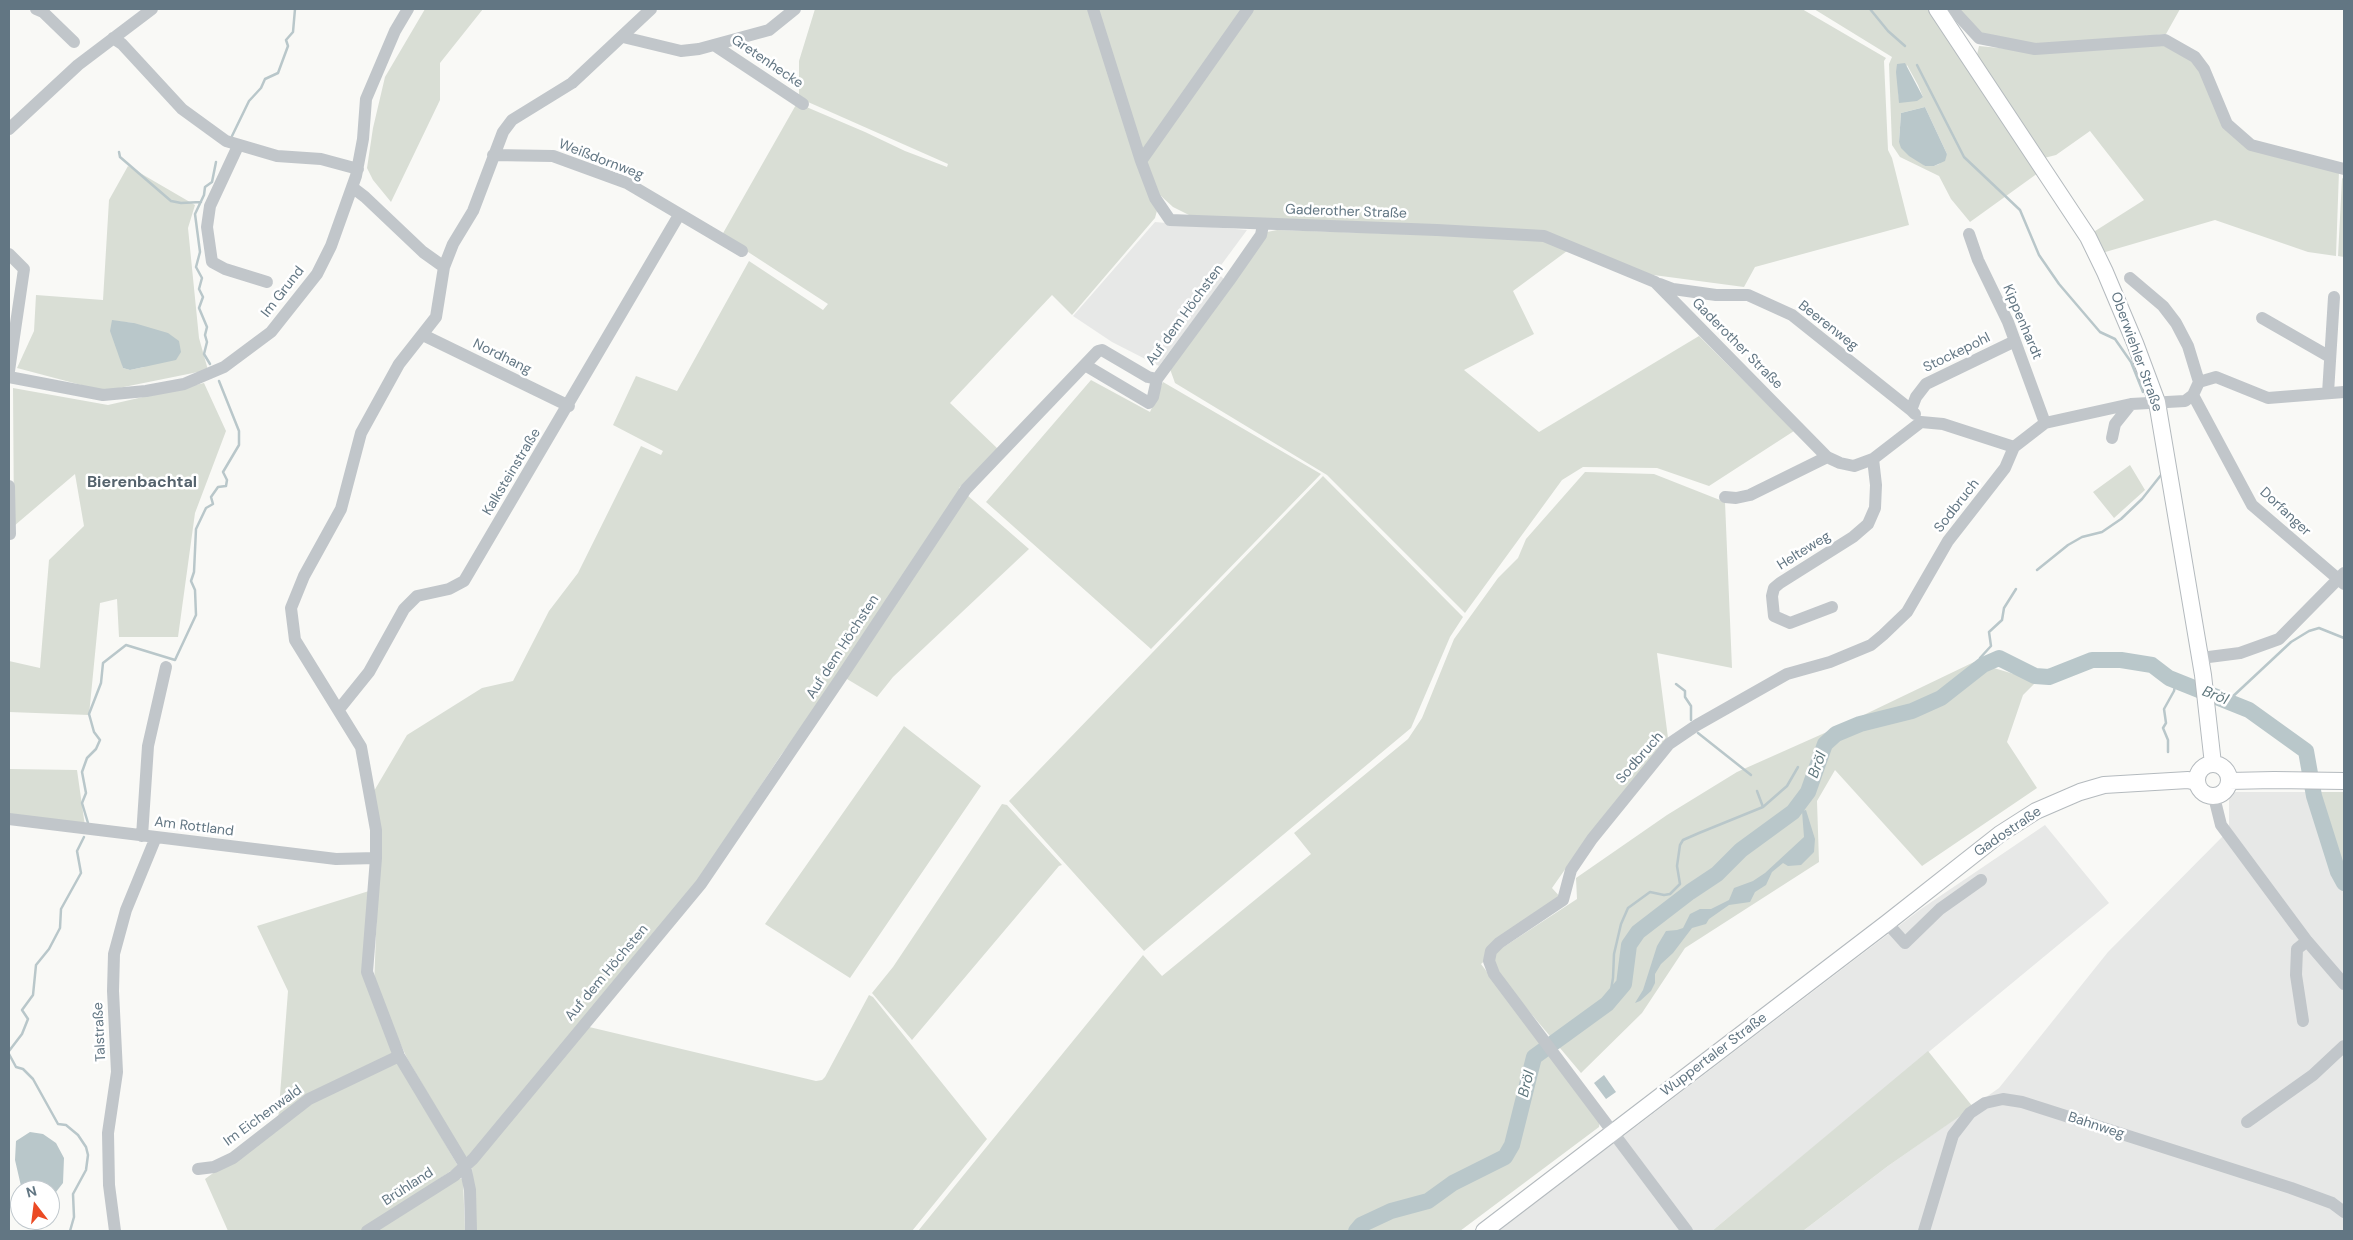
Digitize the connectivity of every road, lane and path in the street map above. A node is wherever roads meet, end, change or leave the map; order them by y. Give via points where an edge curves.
1 (36, 9) edge
2 (152, 9) edge
3 (408, 9) edge
4 (651, 9) edge
5 (795, 9) edge
6 (1093, 9) edge
7 (1248, 9) edge
8 (1939, 12) edge
9 (623, 37) junction
10 (113, 38) junction
11 (74, 42) dead end
12 (714, 45) junction
13 (803, 104) dead end
14 (9, 129) edge
15 (238, 146) junction
16 (493, 155) junction
17 (1141, 161) junction
18 (358, 169) junction
19 (2344, 169) edge
20 (352, 187) junction
21 (679, 215) junction
22 (1263, 225) junction
23 (1969, 234) dead end
24 (742, 251) dead end
25 (9, 254) edge
26 (444, 267) junction
27 (2130, 278) dead end
28 (267, 282) dead end
29 (1656, 282) junction
30 (2334, 297) dead end
31 (2262, 318) dead end
32 (12, 321) edge
33 (423, 335) junction
34 (2015, 341) junction
35 (2330, 357) junction
36 (1085, 365) junction
37 (9, 371) edge
38 (9, 377) edge
39 (1157, 379) junction
40 (2199, 382) junction
41 (2344, 392) edge
42 (2328, 394) junction
43 (2193, 395) junction
44 (2157, 402) junction
45 (2131, 404) junction
46 (569, 406) junction
47 (1911, 410) junction
48 (1921, 422) junction
49 (2045, 424) junction
50 (2112, 438) dead end
51 (2014, 447) junction
52 (1827, 457) junction
53 (1873, 459) junction
54 (9, 486) edge
55 (1725, 497) dead end
56 (10, 534) edge
57 (2342, 579) edge
58 (1832, 607) dead end
59 (2201, 658) junction
60 (166, 667) dead end
61 (340, 708) junction
62 (2213, 764) junction
63 (2344, 781) edge
64 (2196, 782) junction
65 (2229, 782) junction
66 (2214, 797) junction
67 (9, 819) edge
68 (142, 836) junction
69 (156, 837) junction
70 (376, 858) junction
71 (1944, 879) joint
72 (1981, 880) dead end
73 (1887, 923) junction
74 (2307, 941) junction
75 (2344, 984) edge
76 (2303, 1021) dead end
77 (2344, 1046) edge
78 (399, 1056) junction
79 (2247, 1122) dead end
80 (1613, 1132) junction
81 (465, 1166) junction
82 (198, 1169) dead end
83 (2344, 1212) edge
84 (115, 1231) edge
85 (367, 1231) edge
86 (471, 1231) edge
87 (1484, 1231) edge
88 (1687, 1231) edge
89 (1924, 1231) edge

1 - 11 street
2 - 10 street
3 - 18 street, Im Grund via 366,99
4 - 9 street
5 - 12 street, Gretenhecke via 769,30
6 - 17 street
7 - 17 street
8 - 19 street via 1955,12 1979,38 2034,49 2165,40 2195,57 2204,68 2227,124 2251,145
8 - 44 main road, Oberwiehler Straße via 2088,237
9 - 12 street, Gretenhecke via 681,51
9 - 16 street via 572,84 512,120
10 - 14 street via 78,65
10 - 15 street via 182,109 206,128
12 - 13 street, Gretenhecke
15 - 18 street via 277,156 321,159
15 - 28 street via 210,206 206,226 212,262
16 - 21 street, Weißdornweg via 553,156 627,183
16 - 26 street via 473,211 453,244
17 - 22 street, Gaderother Straße via 1155,198 1170,220
18 - 20 street, Im Grund
20 - 26 street
20 - 38 street, Im Grund via 317,274 271,332 224,367 184,384 103,395
21 - 24 street, Weißdornweg
21 - 46 street, Kalksteinstraße
22 - 29 street, Gaderother Straße via 1544,236
22 - 39 street, Auf dem Höchsten via 1261,235
23 - 34 street, Kippenhardt
25 - 32 street via 24,269
26 - 33 street via 436,318
27 - 40 street via 2176,322 2188,346
29 - 47 street, Beerenweg via 1673,289 1748,296 1792,315
29 - 52 street, Gaderother Straße
30 - 35 street
31 - 35 street
32 - 37 street
33 - 46 street, Nordhang
33 - 61 street via 399,364 360,433 341,508 304,576 291,608 295,640
34 - 47 street, Stockepohl via 1926,384
34 - 49 street, Kippenhardt
35 - 42 street
36 - 39 street, Auf dem Höchsten via 1102,350
36 - 39 street via 1149,403
36 - 81 street, Auf dem Höchsten via 966,489 701,884
40 - 42 street via 2216,377 2268,398
40 - 43 street
41 - 42 street
43 - 44 street via 2185,400
43 - 57 street, Dorfanger via 2252,505
44 - 45 street
44 - 59 main road, Oberwiehler Straße
45 - 49 street
45 - 50 street via 2115,424
46 - 61 street, Kalksteinstraße via 464,581 449,590 417,596 404,609 369,672
47 - 48 street
48 - 51 street via 1943,424
48 - 53 street, Gaderother Straße
49 - 51 street
51 - 80 street, Sodbruch via 2005,468 1948,541 1907,612 1884,636 1830,662 1787,674 1669,744 1592,838 1571,870 1563,900 1491,951 1489,961 1494,974
52 - 53 street, Gaderother Straße via 1854,466
52 - 55 street via 1750,495
53 - 58 street, Helteweg via 1876,508 1868,524 1854,537 1774,588 1772,596 1774,616 1790,623
54 - 56 street
57 - 59 street via 2279,639 2240,653
59 - 62 main road, Oberwiehler Straße
60 - 68 street via 148,746
61 - 70 street via 361,747 376,830
62 - 64 main road via 2200,769
62 - 65 main road via 2223,768
63 - 65 main road
64 - 66 main road via 2200,791
64 - 71 main road, Gadostraße via 2121,783 2080,792 2000,834
65 - 66 main road via 2226,790
66 - 74 street via 2221,825
67 - 68 street, Am Rottland
68 - 69 street, Am Rottland
69 - 70 street, Am Rottland via 336,859
69 - 84 street, Talstraße via 126,910 114,954 117,1072 108,1133 109,1185
70 - 78 street via 367,972
71 - 73 main road, Wuppertaler Straße
72 - 73 street via 1940,909 1905,943
73 - 80 main road, Wuppertaler Straße
74 - 75 street
74 - 76 street via 2297,949 2296,975
77 - 79 street via 2313,1075
78 - 81 street
78 - 82 street, Im Eichenwald via 309,1100 233,1158 214,1167
80 - 87 main road, Wuppertaler Straße
80 - 88 street, Sodbruch
81 - 85 street, Brühland
81 - 86 street via 470,1190
83 - 89 street, Bahnweg via 2291,1188 2004,1099 1985,1102 1970,1113 1952,1135

